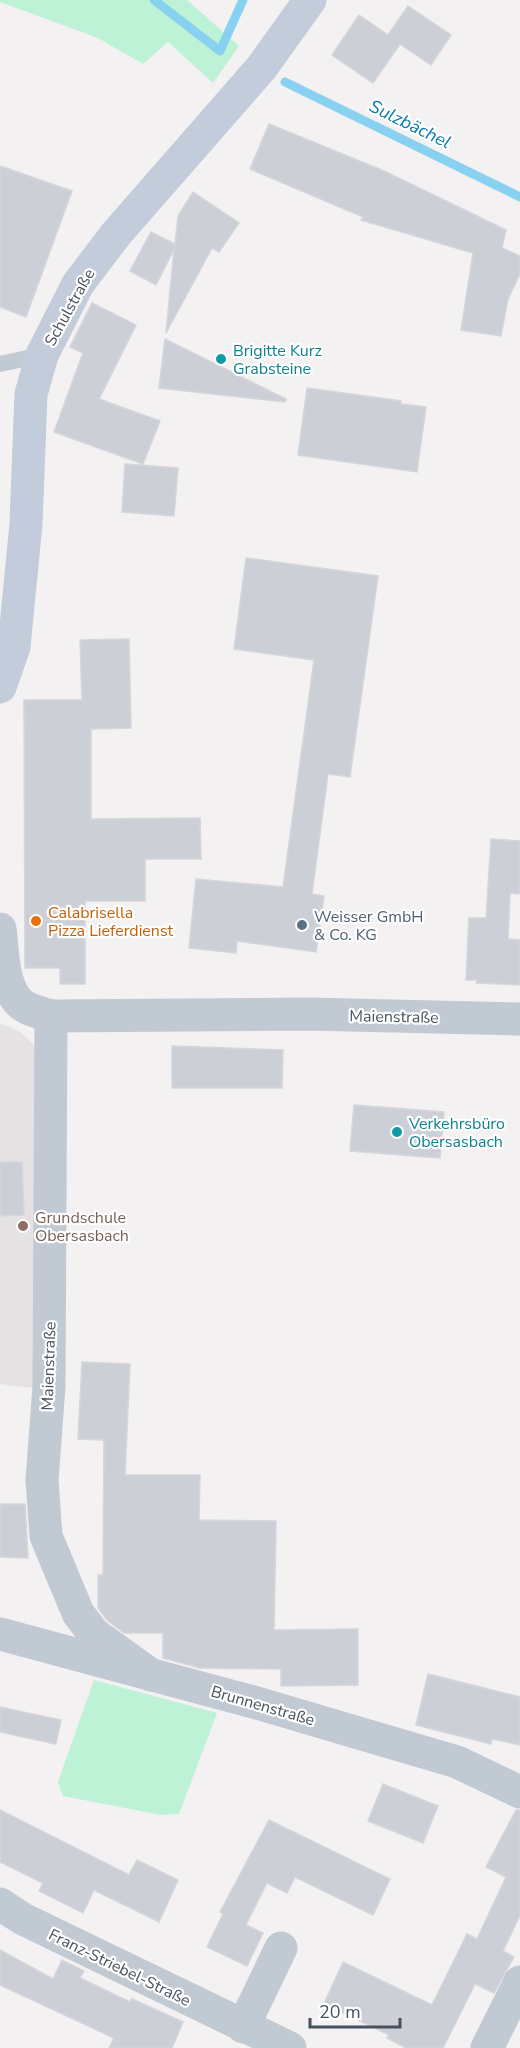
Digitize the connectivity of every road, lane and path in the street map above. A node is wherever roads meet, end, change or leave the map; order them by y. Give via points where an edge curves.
1 (310, 0) edge
2 (42, 355) junction
3 (0, 364) edge
4 (0, 687) edge
5 (0, 929) edge
6 (51, 1016) junction
7 (520, 1019) edge
8 (0, 1634) edge
9 (151, 1675) junction
10 (520, 1792) edge
11 (0, 1904) edge
12 (281, 1948) dead end
13 (520, 1982) edge
14 (243, 2026) junction
15 (290, 2048) edge
16 (487, 2048) edge

1 - 2 main road, Schulstraße via 262,67 116,234 78,284
2 - 3 lane
2 - 4 main road, Schulstraße via 31,394 26,524 14,647
5 - 6 street, Maienstraße via 12,992 20,1004
6 - 7 street, Maienstraße via 308,1014
6 - 9 street, Maienstraße via 49,1386 42,1480 46,1536 78,1614 94,1634
8 - 9 street, Brunnenstraße
9 - 10 street, Brunnenstraße via 457,1762
11 - 14 street, Franz-Striebel-Straße via 23,1919
12 - 14 street
13 - 16 street
14 - 15 street, Franz-Striebel-Straße

